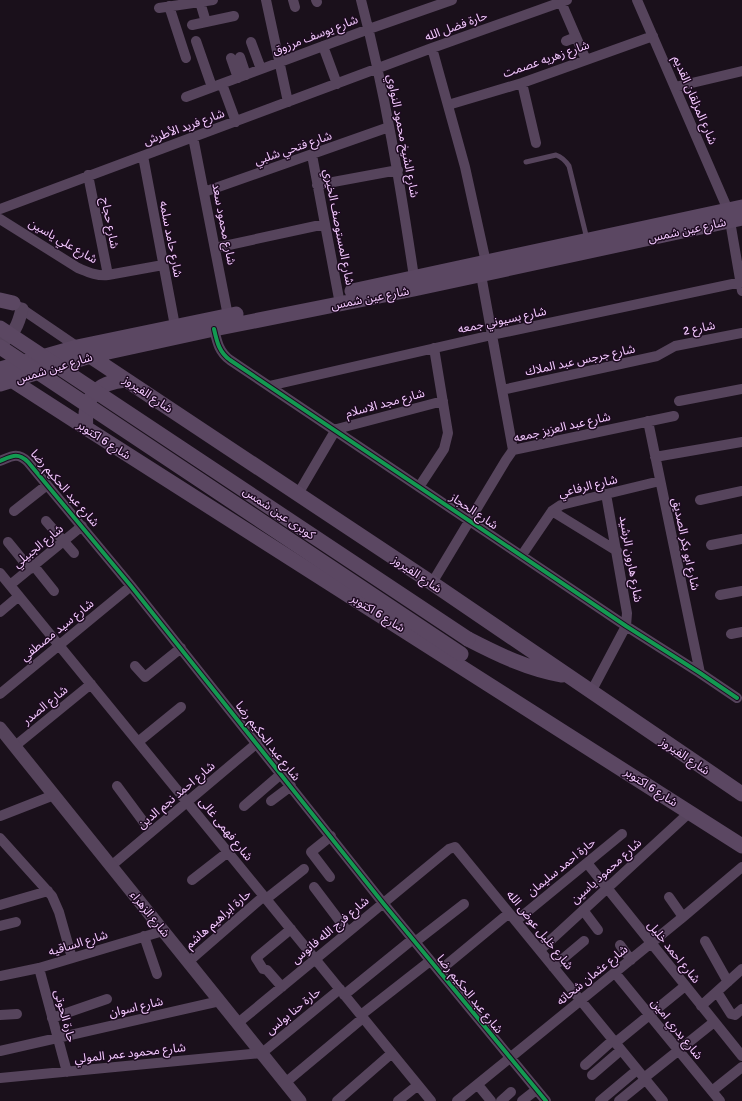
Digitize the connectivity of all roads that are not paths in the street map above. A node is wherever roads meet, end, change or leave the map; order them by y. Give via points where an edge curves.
1 (266, 0) edge
2 (361, 0) edge
3 (452, 0) edge
4 (637, 0) edge
5 (206, 1) edge
6 (564, 1) edge
7 (234, 16) dead end
8 (206, 22) junction
9 (192, 25) dead end
10 (369, 29) junction
11 (652, 36) junction
12 (196, 41) dead end
13 (251, 42) dead end
14 (323, 46) junction
15 (432, 48) junction
16 (186, 58) dead end
17 (235, 58) dead end
18 (586, 60) junction
19 (280, 62) junction
20 (377, 69) junction
21 (261, 70) junction
22 (742, 71) edge
23 (242, 76) junction
24 (522, 83) junction
25 (222, 84) junction
26 (337, 84) junction
27 (212, 87) junction
28 (675, 87) junction
29 (186, 97) dead end
30 (288, 102) junction
31 (448, 105) junction
32 (236, 122) junction
33 (390, 127) junction
34 (193, 137) junction
35 (536, 143) dead end
36 (312, 155) junction
37 (143, 156) junction
38 (526, 162) dead end
39 (398, 170) junction
40 (88, 175) junction
41 (318, 185) junction
42 (204, 192) junction
43 (0, 209) edge
44 (735, 214) edge
45 (0, 219) edge
46 (325, 224) junction
47 (587, 240) junction
48 (215, 248) junction
49 (163, 265) junction
50 (485, 270) junction
51 (108, 275) junction
52 (414, 278) junction
53 (741, 285) edge
54 (0, 294) edge
55 (339, 299) junction
56 (12, 304) edge
57 (228, 316) junction
58 (175, 326) junction
59 (0, 328) edge
60 (214, 329) junction
61 (742, 333) edge
62 (492, 335) junction
63 (0, 346) edge
64 (77, 347) junction
65 (434, 348) junction
66 (662, 354) joint
67 (90, 356) junction
68 (0, 369) edge
69 (0, 372) edge
70 (126, 380) junction
71 (7, 382) edge
72 (269, 386) junction
73 (742, 389) edge
74 (502, 390) junction
75 (443, 401) junction
76 (679, 401) dead end
77 (674, 416) dead end
78 (648, 421) junction
79 (86, 428) junction
80 (334, 431) junction
81 (742, 442) edge
82 (514, 450) junction
83 (655, 457) junction
84 (0, 461) edge
85 (660, 481) junction
86 (47, 485) junction
87 (419, 486) junction
88 (742, 491) edge
89 (298, 494) junction
90 (606, 494) junction
91 (700, 500) dead end
92 (14, 511) dead end
93 (552, 511) junction
94 (470, 520) junction
95 (46, 521) dead end
96 (82, 526) junction
97 (742, 539) edge
98 (8, 542) dead end
99 (63, 542) junction
100 (711, 545) dead end
101 (616, 550) junction
102 (74, 553) dead end
103 (522, 555) junction
104 (32, 567) junction
105 (0, 572) edge
106 (432, 583) junction
107 (10, 585) junction
108 (131, 586) junction
109 (54, 591) dead end
110 (742, 591) edge
111 (720, 595) dead end
112 (19, 596) junction
113 (0, 612) edge
114 (626, 626) junction
115 (742, 632) edge
116 (731, 634) dead end
117 (59, 645) junction
118 (181, 648) junction
119 (135, 666) dead end
120 (700, 673) junction
121 (569, 677) junction
122 (91, 684) junction
123 (591, 692) junction
124 (0, 694) edge
125 (737, 698) dead end
126 (181, 707) dead end
127 (541, 717) junction
128 (0, 728) edge
129 (138, 742) junction
130 (257, 743) junction
131 (15, 746) junction
132 (281, 774) junction
133 (117, 786) dead end
134 (290, 786) junction
135 (742, 794) edge
136 (54, 795) junction
137 (271, 801) dead end
138 (187, 802) junction
139 (244, 806) dead end
140 (690, 812) junction
141 (0, 816) edge
142 (152, 832) junction
143 (622, 834) dead end
144 (331, 836) junction
145 (0, 838) edge
146 (742, 846) edge
147 (458, 850) joint
148 (228, 852) junction
149 (587, 863) junction
150 (111, 866) junction
151 (742, 867) edge
152 (304, 869) dead end
153 (330, 877) dead end
154 (192, 880) dead end
155 (314, 887) dead end
156 (606, 888) junction
157 (48, 891) junction
158 (669, 897) dead end
159 (265, 898) junction
160 (383, 903) junction
161 (464, 904) dead end
162 (0, 905) edge
163 (583, 910) junction
164 (512, 917) junction
165 (683, 917) junction
166 (16, 922) dead end
167 (0, 926) edge
168 (290, 929) junction
169 (163, 930) junction
170 (598, 930) dead end
171 (348, 932) junction
172 (144, 936) junction
173 (414, 940) junction
174 (705, 940) dead end
175 (584, 941) dead end
176 (651, 943) junction
177 (620, 945) dead end
178 (540, 950) junction
179 (72, 958) junction
180 (315, 959) junction
181 (631, 960) junction
182 (430, 961) junction
183 (188, 962) junction
184 (553, 967) junction
185 (39, 968) junction
186 (742, 969) edge
187 (439, 971) junction
188 (615, 973) junction
189 (157, 974) dead end
190 (0, 976) edge
191 (728, 982) junction
192 (685, 986) junction
193 (282, 987) junction
194 (342, 992) junction
195 (717, 992) junction
196 (107, 999) dead end
197 (220, 1001) junction
198 (581, 1001) junction
199 (701, 1006) junction
200 (742, 1009) edge
201 (17, 1014) dead end
202 (0, 1015) edge
203 (649, 1015) junction
204 (362, 1017) junction
205 (52, 1018) junction
206 (714, 1022) junction
207 (238, 1023) junction
208 (58, 1038) junction
209 (616, 1044) junction
210 (0, 1051) edge
211 (679, 1051) junction
212 (262, 1053) junction
213 (392, 1053) junction
214 (742, 1056) edge
215 (510, 1058) junction
216 (585, 1065) dead end
217 (742, 1067) edge
218 (637, 1070) junction
219 (67, 1072) junction
220 (592, 1075) dead end
221 (0, 1078) edge
222 (645, 1079) junction
223 (286, 1082) junction
224 (478, 1085) junction
225 (418, 1086) junction
226 (536, 1090) junction
227 (712, 1091) junction
228 (511, 1092) dead end
229 (300, 1101) edge
230 (337, 1101) edge
231 (398, 1101) edge
232 (431, 1101) edge
233 (457, 1101) edge
234 (491, 1101) edge
235 (501, 1101) edge
236 (522, 1101) edge
237 (546, 1101) edge
238 (600, 1101) edge
239 (619, 1101) edge
240 (663, 1101) edge
241 (720, 1101) edge

1 - 19 street
2 - 10 street, شارع الشيخ محمود النواوي
3 - 10 street, شارع يوسف مرزوق
4 - 11 street, شارع المزلقان القديم
5 - 8 street
5 - 16 street via 164,7
6 - 15 street, حارة فضل الله
6 - 18 street via 571,39
7 - 8 street
8 - 9 street
10 - 14 street, شارع يوسف مرزوق
10 - 20 street, شارع الشيخ محمود النواوي
11 - 18 street, شارع زهريه عصمت
11 - 28 street, شارع المزلقان القديم
12 - 27 street
13 - 21 street
14 - 19 street, شارع يوسف مرزوق
14 - 26 street
15 - 20 street, حارة فضل الله
15 - 31 street
17 - 23 street
18 - 24 street, شارع زهريه عصمت
19 - 21 street, شارع يوسف مرزوق
19 - 30 street
20 - 26 street, شارع فريد الأطرش
20 - 33 street, شارع الشيخ محمود النواوي
21 - 23 street, شارع يوسف مرزوق
22 - 28 street
23 - 25 street, شارع يوسف مرزوق
24 - 31 street, شارع زهريه عصمت
24 - 35 street
25 - 27 street, شارع يوسف مرزوق
25 - 32 street
26 - 30 street, شارع فريد الأطرش
27 - 29 street, شارع يوسف مرزوق
28 - 44 street, شارع المزلقان القديم
30 - 32 street, شارع فريد الأطرش
31 - 50 street via 465,167
32 - 34 street, شارع فريد الأطرش
33 - 36 street, شارع فتحي شلبي
33 - 39 street, شارع الشيخ محمود النواوي
34 - 37 street, شارع فريد الأطرش
34 - 42 street, شارع محمود سعد
36 - 41 street, شارع المستوصف الخيري
36 - 42 street, شارع فتحي شلبي
37 - 40 street, شارع فريد الأطرش
37 - 49 street, شارع حامد سلمه
38 - 47 lane via 556,155 566,161
39 - 41 street
39 - 52 street, شارع الشيخ محمود النواوي
40 - 43 street, شارع فريد الأطرش
40 - 51 street, شارع حجاج
41 - 46 street, شارع المستوصف الخيري
42 - 48 street, شارع محمود سعد
44 - 47 main road, شارع عين شمس
44 - 50 main road, شارع عين شمس
44 - 53 street, شارع المزلقان القديم
45 - 51 street, شارع علي ياسين via 78,268 99,276
46 - 48 street
46 - 55 street, شارع المستوصف الخيري
47 - 50 main road, شارع عين شمس
48 - 57 street, شارع محمود سعد
49 - 51 street, شارع علي ياسين
49 - 58 street, شارع حامد سلمه
50 - 52 main road, شارع عين شمس
50 - 55 main road, شارع عين شمس
50 - 62 street
52 - 55 main road, شارع عين شمس
53 - 62 street, شارع بسيوني جمعه
54 - 56 street
55 - 57 main road, شارع عين شمس
55 - 60 main road, شارع عين شمس
56 - 63 street via 18,324
56 - 64 street
57 - 58 main road, شارع عين شمس
58 - 64 main road, شارع عين شمس
59 - 121 main road, كوبرى عين شمس, bridge via 468,638 518,664
60 - 67 main road, شارع عين شمس
60 - 72 street, شارع الحجاز via 218,346 224,355
61 - 66 street, شارع 2 via 674,346
62 - 65 street, شارع بسيوني جمعه
62 - 74 street
63 - 127 main road, كوبرى عين شمس, bridge via 484,668
64 - 67 street
64 - 68 main road, شارع عين شمس
65 - 72 street, شارع بسيوني جمعه
65 - 75 street
66 - 74 street, شارع جرجس عبد الملاك
67 - 70 main road, شارع الفيروز
67 - 71 main road, شارع عين شمس
69 - 71 street
70 - 79 main road via 108,383 93,394 87,404
70 - 89 main road, شارع الفيروز
71 - 79 main road, شارع 6 اكتوبر
72 - 80 street, شارع الحجاز
73 - 76 street
74 - 82 street
75 - 80 street, شارع مجد الاسلام
75 - 87 street via 447,441
77 - 78 street, شارع عبد العزيز جمعه
78 - 82 street, شارع عبد العزيز جمعه
78 - 83 street, شارع ابو بكر الصديق
79 - 127 main road, شارع 6 اكتوبر
80 - 87 street, شارع الحجاز
80 - 89 street
81 - 83 street
82 - 94 street, شارع عبد العزيز جمعه
83 - 85 street, شارع ابو بكر الصديق
84 - 86 street, شارع عبد الحكيم رضا via 18,455 23,457
85 - 90 street, شارع الرفاعي
85 - 120 street, شارع ابو بكر الصديق
86 - 92 street
86 - 96 street, شارع عبد الحكيم رضا
87 - 94 street, شارع الحجاز
88 - 91 street
89 - 106 main road, شارع الفيروز
90 - 93 street, شارع الرفاعي via 561,504
90 - 101 street, شارع هارون الرشيد
93 - 101 street
93 - 103 street, شارع الرفاعي
94 - 103 street, شارع الحجاز
94 - 106 street, شارع عبد العزيز جمعه
95 - 99 street
96 - 99 street, شارع الجبيلي
96 - 108 street, شارع عبد الحكيم رضا
97 - 100 street
98 - 104 street
99 - 102 street
99 - 104 street, شارع الجبيلي
101 - 114 street, شارع هارون الرشيد via 626,603
103 - 114 street, شارع الحجاز
104 - 107 street, شارع الجبيلي
104 - 109 street
105 - 107 street, شارع فهمى غالى
106 - 121 main road, شارع الفيروز
107 - 112 street, شارع فهمى غالى
108 - 117 street, شارع سيد مصطفي
108 - 118 street, شارع عبد الحكيم رضا
110 - 111 street
112 - 113 street
112 - 117 street, شارع فهمى غالى
114 - 120 street, شارع الحجاز
114 - 123 street, شارع هارون الرشيد
115 - 116 street
117 - 122 street, شارع فهمى غالى
117 - 124 street, شارع سيد مصطفي
118 - 119 street via 145,677
118 - 130 street, شارع عبد الحكيم رضا
120 - 125 street, شارع الحجاز
121 - 123 main road, شارع الفيروز
122 - 129 street, شارع فهمى غالى
122 - 131 street, شارع الصدر
123 - 135 main road, شارع الفيروز
126 - 129 street
127 - 140 main road, شارع 6 اكتوبر
128 - 131 street, شارع الزهراء
129 - 138 street, شارع فهمى غالى
130 - 132 street, شارع عبد الحكيم رضا
130 - 138 street, شارع احمد نجم الدين
131 - 136 street, شارع الزهراء
132 - 134 street, شارع عبد الحكيم رضا
132 - 139 street
133 - 142 street
134 - 137 street
134 - 144 street, شارع عبد الحكيم رضا
136 - 141 street
136 - 150 street, شارع الزهراء
138 - 142 street, شارع احمد نجم الدين
138 - 148 street, شارع فهمى غالى
140 - 146 main road, شارع 6 اكتوبر
140 - 156 street, شارع محمود ياسين
142 - 150 street, شارع احمد نجم الدين
143 - 149 street, حارة احمد سليمان
144 - 153 street via 311,852
144 - 160 street, شارع عبد الحكيم رضا
145 - 157 street
147 - 160 street, شارع فرج الله فانوس via 449,849
147 - 164 street, شارع خليل عوض الله
148 - 154 street
148 - 159 street, شارع فهمى غالى
149 - 156 street, شارع احمد خليل
149 - 164 street, حارة احمد سليمان
150 - 169 street, شارع الزهراء
151 - 165 street, شارع عثمان شحاته
152 - 159 street, حارة ابراهيم هاشم
155 - 171 street
156 - 163 street, شارع محمود ياسين
156 - 176 street, شارع احمد خليل
157 - 162 street
157 - 179 street via 59,912
158 - 165 street
159 - 168 street, شارع فهمى غالى
159 - 183 street, حارة ابراهيم هاشم
160 - 171 street, شارع فرج الله فانوس
160 - 173 street, شارع عبد الحكيم رضا
161 - 173 street, حارة حنا بولس
163 - 170 street
163 - 178 street, شارع محمود ياسين
164 - 178 street, شارع خليل عوض الله
164 - 187 street, حارة احمد سليمان
165 - 176 street, شارع عثمان شحاته
166 - 167 street
168 - 180 street, شارع فهمى غالى
168 - 193 street via 256,958 263,969 267,970
169 - 172 street, شارع الساقيه
169 - 183 street, شارع الزهراء
171 - 180 street, شارع فرج الله فانوس
172 - 179 street, شارع الساقيه
172 - 189 street
173 - 182 street, شارع عبد الحكيم رضا
173 - 194 street, حارة حنا بولس
174 - 191 street
175 - 184 street
176 - 181 street, شارع عثمان شحاته
176 - 192 street, شارع احمد خليل
177 - 181 street
178 - 184 street, شارع خليل عوض الله
179 - 185 street, شارع الساقيه
180 - 193 street, شارع فرج الله فانوس
180 - 194 street, شارع فهمى غالى
181 - 188 street, شارع عثمان شحاته
182 - 187 street, شارع عبد الحكيم رضا
182 - 204 street
183 - 197 street, شارع الزهراء
184 - 198 street, شارع خليل عوض الله
185 - 190 street, شارع الساقيه
185 - 205 street, حارة الحوتى
186 - 191 street
187 - 215 street, شارع عبد الحكيم رضا
188 - 198 street, شارع عثمان شحاته
188 - 203 street, شارع بدري امين
191 - 195 street
192 - 199 street, شارع احمد خليل
192 - 203 street
193 - 207 street, شارع فرج الله فانوس
194 - 204 street, شارع فهمى غالى
194 - 212 street, حارة حنا بولس
195 - 199 street
195 - 200 street via 731,1014 735,1015
196 - 205 street
197 - 207 street, شارع الزهراء
197 - 208 street, شارع اسوان
198 - 209 street, شارع خليل عوض الله
198 - 215 street, شارع عثمان شحاته
199 - 206 street, شارع احمد خليل
201 - 202 street
203 - 209 street
203 - 211 street, شارع بدري امين
204 - 213 street, شارع فهمى غالى
204 - 223 street
205 - 208 street, حارة الحوتى
206 - 211 street
206 - 214 street, شارع احمد خليل
207 - 212 street, شارع الزهراء
208 - 210 street, شارع اسوان
208 - 219 street, حارة الحوتى
209 - 216 street
209 - 218 street, شارع خليل عوض الله
209 - 220 street
211 - 222 street
211 - 227 street, شارع بدري امين
212 - 219 street, شارع محمود عمر المولي
212 - 223 street, شارع الزهراء
213 - 225 street, شارع فهمى غالى
213 - 230 street
215 - 224 street, شارع عثمان شحاته
215 - 226 street, شارع عبد الحكيم رضا
217 - 227 street
218 - 222 street, شارع خليل عوض الله
218 - 238 street
219 - 221 street, شارع محمود عمر المولي
222 - 239 street
222 - 240 street, شارع خليل عوض الله
223 - 229 street, شارع الزهراء
224 - 233 street, شارع عثمان شحاته
224 - 234 street
225 - 231 street
225 - 232 street, شارع فهمى غالى
226 - 236 street
226 - 237 street, شارع عبد الحكيم رضا
227 - 241 street, شارع بدري امين
228 - 235 street

